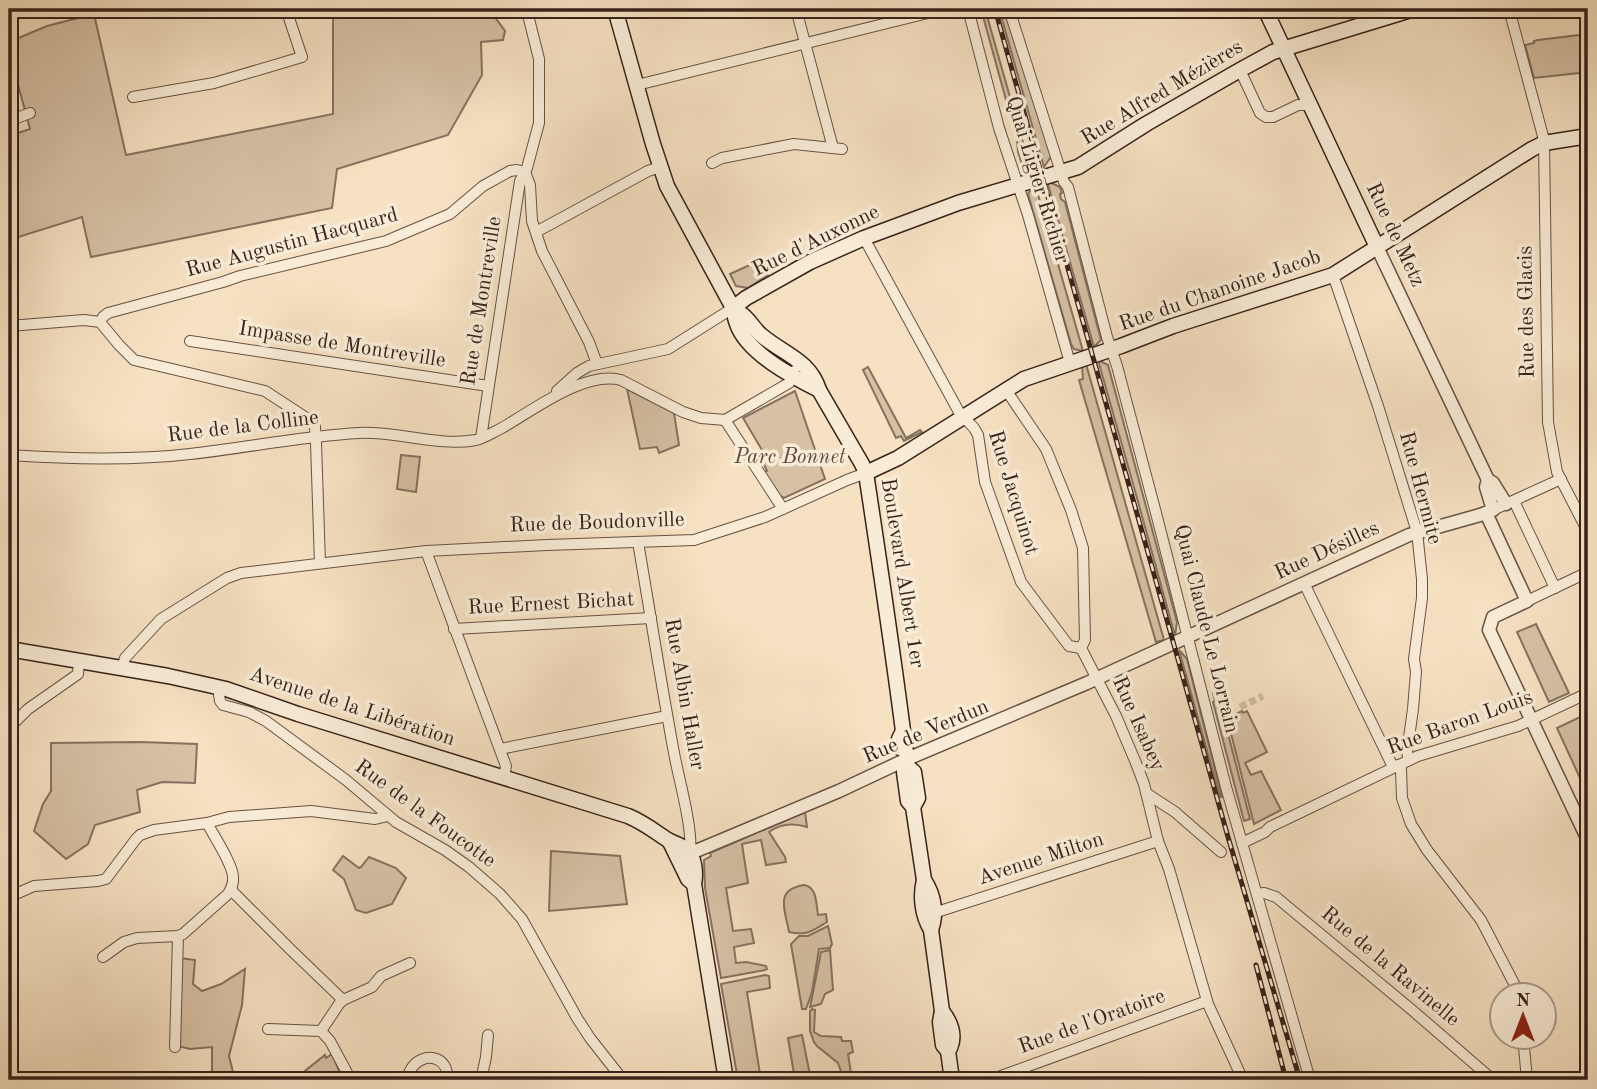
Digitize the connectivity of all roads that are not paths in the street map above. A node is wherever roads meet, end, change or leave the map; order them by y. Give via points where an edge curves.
1 (286, 9) edge
2 (524, 9) edge
3 (615, 9) edge
4 (796, 9) edge
5 (944, 9) edge
6 (968, 9) edge
7 (1009, 9) edge
8 (1265, 9) edge
9 (1414, 9) edge
10 (1509, 9) edge
11 (805, 43) junction
12 (1283, 48) junction
13 (1240, 70) junction
14 (637, 85) junction
15 (133, 97) dead end
16 (1311, 105) junction
17 (30, 113) dead end
18 (9, 121) edge
19 (1588, 136) edge
20 (1544, 143) junction
21 (712, 163) dead end
22 (1081, 165) junction
23 (660, 167) junction
24 (525, 172) junction
25 (1061, 172) junction
26 (1018, 185) junction
27 (1068, 187) junction
28 (536, 232) junction
29 (864, 238) junction
30 (1377, 247) junction
31 (1333, 275) junction
32 (733, 308) junction
33 (100, 322) junction
34 (9, 326) edge
35 (190, 341) dead end
36 (1111, 349) junction
37 (799, 361) junction
38 (1070, 363) junction
39 (597, 364) junction
40 (792, 375) junction
41 (576, 380) junction
42 (488, 386) junction
43 (819, 390) junction
44 (1006, 390) junction
45 (963, 418) junction
46 (725, 420) junction
47 (316, 437) junction
48 (481, 438) junction
49 (9, 455) edge
50 (866, 473) junction
51 (1561, 479) junction
52 (1488, 480) junction
53 (1510, 502) junction
54 (783, 509) junction
55 (1490, 511) junction
56 (1417, 532) junction
57 (1588, 532) edge
58 (638, 542) junction
59 (1588, 548) edge
60 (426, 551) junction
61 (320, 563) junction
62 (1588, 572) edge
63 (1304, 583) junction
64 (1555, 588) junction
65 (1527, 601) junction
66 (651, 618) junction
67 (454, 629) junction
68 (1188, 638) junction
69 (1081, 648) junction
70 (9, 649) edge
71 (79, 661) junction
72 (122, 668) junction
73 (1097, 678) junction
74 (218, 688) junction
75 (1588, 694) edge
76 (667, 716) junction
77 (1532, 720) junction
78 (9, 728) edge
79 (500, 749) junction
80 (907, 759) junction
81 (1409, 760) junction
82 (1396, 766) junction
83 (504, 777) junction
84 (1146, 793) junction
85 (388, 816) junction
86 (208, 823) junction
87 (1241, 840) junction
88 (1588, 840) edge
89 (1158, 842) junction
90 (1221, 852) dead end
91 (684, 856) junction
92 (924, 880) junction
93 (231, 890) junction
94 (1257, 894) junction
95 (9, 897) edge
96 (934, 911) junction
97 (930, 930) junction
98 (178, 936) junction
99 (103, 957) dead end
100 (410, 963) dead end
101 (1513, 981) edge
102 (343, 1000) junction
103 (1207, 1001) junction
104 (268, 1030) dead end
105 (321, 1031) junction
106 (488, 1035) dead end
107 (175, 1047) dead end
108 (1524, 1050) edge
109 (351, 1080) edge
110 (407, 1080) edge
111 (447, 1080) edge
112 (481, 1080) edge
113 (623, 1080) edge
114 (726, 1080) edge
115 (952, 1080) edge
116 (992, 1080) edge
117 (1243, 1080) edge
118 (1310, 1080) edge
119 (1493, 1080) edge
120 (1527, 1080) edge

1 - 15 street via 302,57 214,83
2 - 24 street, Rue de Montreville via 539,60 539,123
3 - 14 main road
4 - 11 street
5 - 11 street
6 - 26 street, Quai Ligier Richier
7 - 25 street, Quai Claude Le Lorrain
8 - 12 main road, Rue de Metz
9 - 12 main road, Rue Alfred Mézières
10 - 20 street, Rue des Glacis
11 - 14 street
11 - 21 street via 837,149 794,144
12 - 13 main road, Rue Alfred Mézières
12 - 16 main road, Rue de Metz
13 - 16 street via 1266,117
13 - 22 main road, Rue Alfred Mézières
14 - 23 main road
16 - 30 main road, Rue de Metz
17 - 18 street
19 - 20 main road
20 - 30 main road, Rue du Chanoine Jacob
20 - 51 street, Rue des Glacis via 1548,422
22 - 25 main road, Rue Alfred Mézières
22 - 27 street
23 - 28 street
23 - 32 main road
24 - 28 street
24 - 33 street, Rue Augustin Hacquard via 510,171 483,186 450,214 386,241 108,313
24 - 42 street, Rue de Montreville
25 - 26 main road, Rue d'Auxonne
25 - 27 street, Quai Claude Le Lorrain
26 - 29 main road, Rue d'Auxonne
26 - 38 street, Quai Ligier Richier
27 - 36 street, Quai Claude Le Lorrain
28 - 39 street
29 - 32 main road, Rue d'Auxonne via 810,262
29 - 45 street, Rue Jacquinot
30 - 31 main road, Rue du Chanoine Jacob
30 - 52 street, Rue de Metz
31 - 36 main road, Rue du Chanoine Jacob
31 - 56 street, Rue Hermite
32 - 37 main road via 758,333
32 - 39 street, Rue d'Auxonne via 668,349
32 - 40 main road via 737,325 751,346
33 - 34 street
33 - 47 street via 134,360 265,391 311,421
35 - 42 street, Impasse de Montreville
36 - 38 main road, Rue du Chanoine Jacob
36 - 68 street, Quai Claude Le Lorrain
37 - 40 street
37 - 43 main road, Boulevard Albert 1er via 815,378
38 - 44 main road, Rue de Boudonville
39 - 41 street, Rue d'Auxonne via 583,369
40 - 43 main road
40 - 46 street via 787,385
41 - 46 street via 616,379 682,412
41 - 48 street
42 - 48 street, Rue de Montreville
43 - 50 main road, Boulevard Albert 1er
44 - 45 main road, Rue de Boudonville
44 - 69 street via 1046,449 1083,548
45 - 50 main road, Rue de Boudonville
45 - 69 street, Rue Jacquinot via 978,435 985,482 1021,582 1069,646
46 - 54 street
47 - 48 street, Rue de la Colline via 362,433 450,441
47 - 49 street, Rue de la Colline via 169,456
47 - 61 street
50 - 54 street, Rue de Boudonville
50 - 80 main road, Boulevard Albert 1er via 903,731 900,748
51 - 53 street
51 - 57 street, Rue des Glacis
52 - 53 street
52 - 55 street
53 - 55 street
53 - 64 street
54 - 58 street, Rue de Boudonville via 700,539
55 - 56 street, Rue Désilles
55 - 65 street
56 - 63 street, Rue Désilles
56 - 81 street, Rue Hermite via 1422,598
57 - 59 street
58 - 60 street, Rue de Boudonville
58 - 66 street, Rue Albin Haller
60 - 61 street, Rue de Boudonville
60 - 67 street
61 - 72 street, Rue de Boudonville via 227,578 161,619 125,658
62 - 64 street
63 - 68 street, Rue Désilles
63 - 82 street
64 - 65 street
65 - 77 street via 1493,617 1489,630
66 - 67 street, Rue Ernest Bichat
66 - 76 street, Rue Albin Haller
67 - 79 street
68 - 73 street, Rue de Verdun
68 - 87 street, Quai Claude Le Lorrain
69 - 73 street, Rue Isabey
70 - 71 main road, Avenue de la Libération
71 - 72 main road, Avenue de la Libération
71 - 78 street via 78,674
72 - 74 main road, Avenue de la Libération
73 - 80 street, Rue de Verdun
73 - 84 street, Rue Isabey
74 - 83 main road, Avenue de la Libération
74 - 85 street, Rue de la Foucotte via 223,705 266,721
75 - 77 street, Rue Baron Louis
76 - 79 street
76 - 91 street, Rue Albin Haller via 691,846
77 - 81 street, Rue Baron Louis
77 - 88 street
79 - 83 street via 506,766
80 - 91 street, Rue de Verdun
80 - 92 main road, Boulevard Albert 1er via 918,797 913,807
81 - 82 street, Rue Baron Louis
82 - 87 street, Rue Baron Louis
82 - 101 street via 1411,824 1481,920
83 - 91 main road, Avenue de la Libération via 628,816
84 - 89 street, Rue Isabey
84 - 90 street
85 - 86 street via 375,819 310,811 229,817
85 - 113 street, Rue de la Foucotte via 469,867 517,912 577,1018
86 - 93 street via 232,870
86 - 95 street via 140,835 103,880 34,886
87 - 94 street, Quai Claude Le Lorrain
89 - 96 street, Avenue Milton
89 - 103 street, Rue Isabey
91 - 114 main road, Avenue de la Libération via 695,878
92 - 96 main road, Boulevard Albert 1er via 931,890
92 - 97 main road, Boulevard Albert 1er via 921,891
93 - 98 street
93 - 102 street
94 - 118 street, Quai Claude Le Lorrain
94 - 119 street, Rue de la Ravinelle via 1276,897
96 - 97 main road, Boulevard Albert 1er
97 - 115 main road, Boulevard Albert 1er via 943,1045
98 - 99 street via 137,938
98 - 107 street
100 - 102 street
102 - 105 street
103 - 116 street, Rue de l'Oratoire
103 - 117 street, Rue Isabey
104 - 105 street
105 - 109 street
106 - 112 street
108 - 120 street
110 - 111 street via 415,1064 432,1058 445,1064

